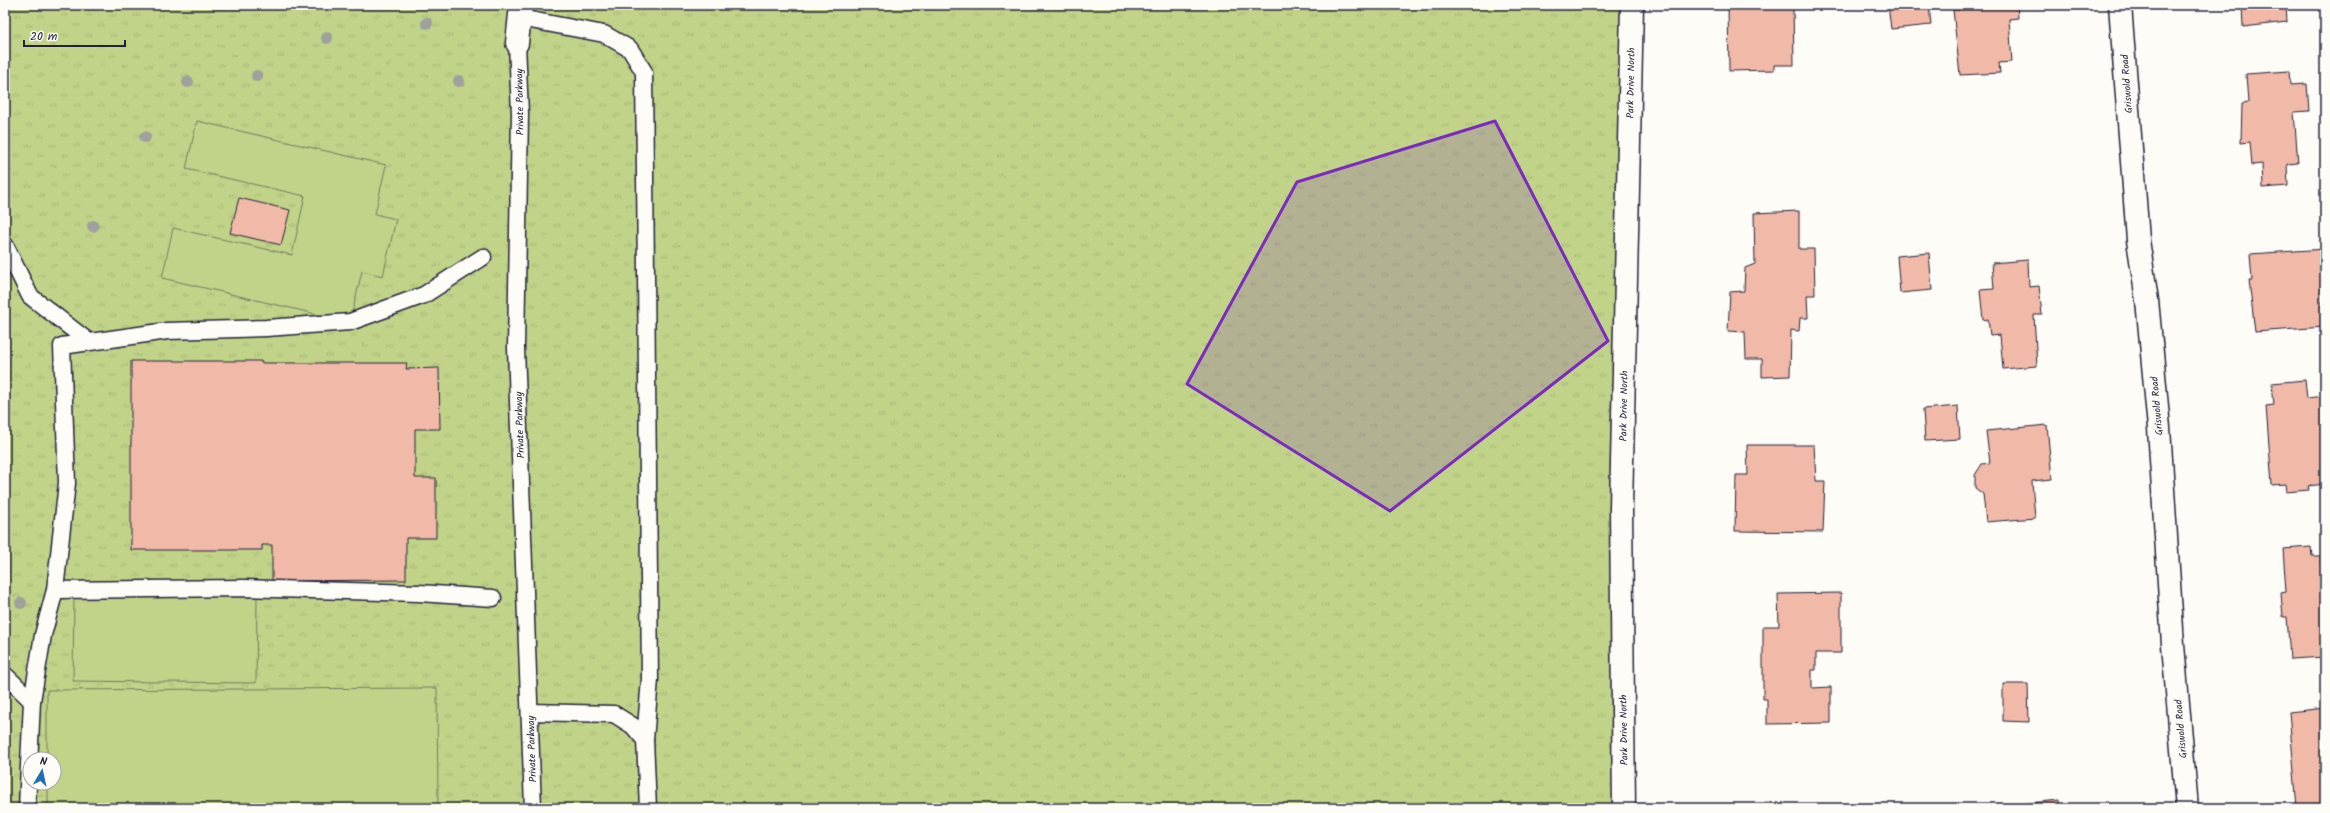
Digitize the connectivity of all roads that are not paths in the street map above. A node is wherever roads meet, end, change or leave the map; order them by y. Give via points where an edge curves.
1 (1632, 5) edge
2 (2120, 5) edge
3 (520, 11) edge
4 (517, 43) joint
5 (5, 245) edge
6 (483, 257) dead end
7 (89, 342) junction
8 (55, 590) junction
9 (493, 598) dead end
10 (5, 675) edge
11 (32, 701) junction
12 (530, 712) junction
13 (645, 740) junction
14 (27, 808) edge
15 (533, 808) edge
16 (648, 808) edge
17 (1624, 808) edge
18 (2187, 808) edge

1 - 17 street, Park Drive North via 1621,508
2 - 18 street, Griswold Road via 2138,240 2147,300 2158,428
3 - 4 street
3 - 13 lane via 604,34 630,49 644,72 650,679
4 - 12 lane, Private Parkway via 520,114 516,348
5 - 7 lane via 30,296
6 - 7 lane via 424,295 350,322 167,331
7 - 8 lane via 62,346 66,483
8 - 9 lane via 243,588
8 - 11 lane via 43,635
10 - 11 lane
11 - 14 lane
12 - 13 lane via 614,714 633,726
12 - 15 lane, Private Parkway
13 - 16 lane

